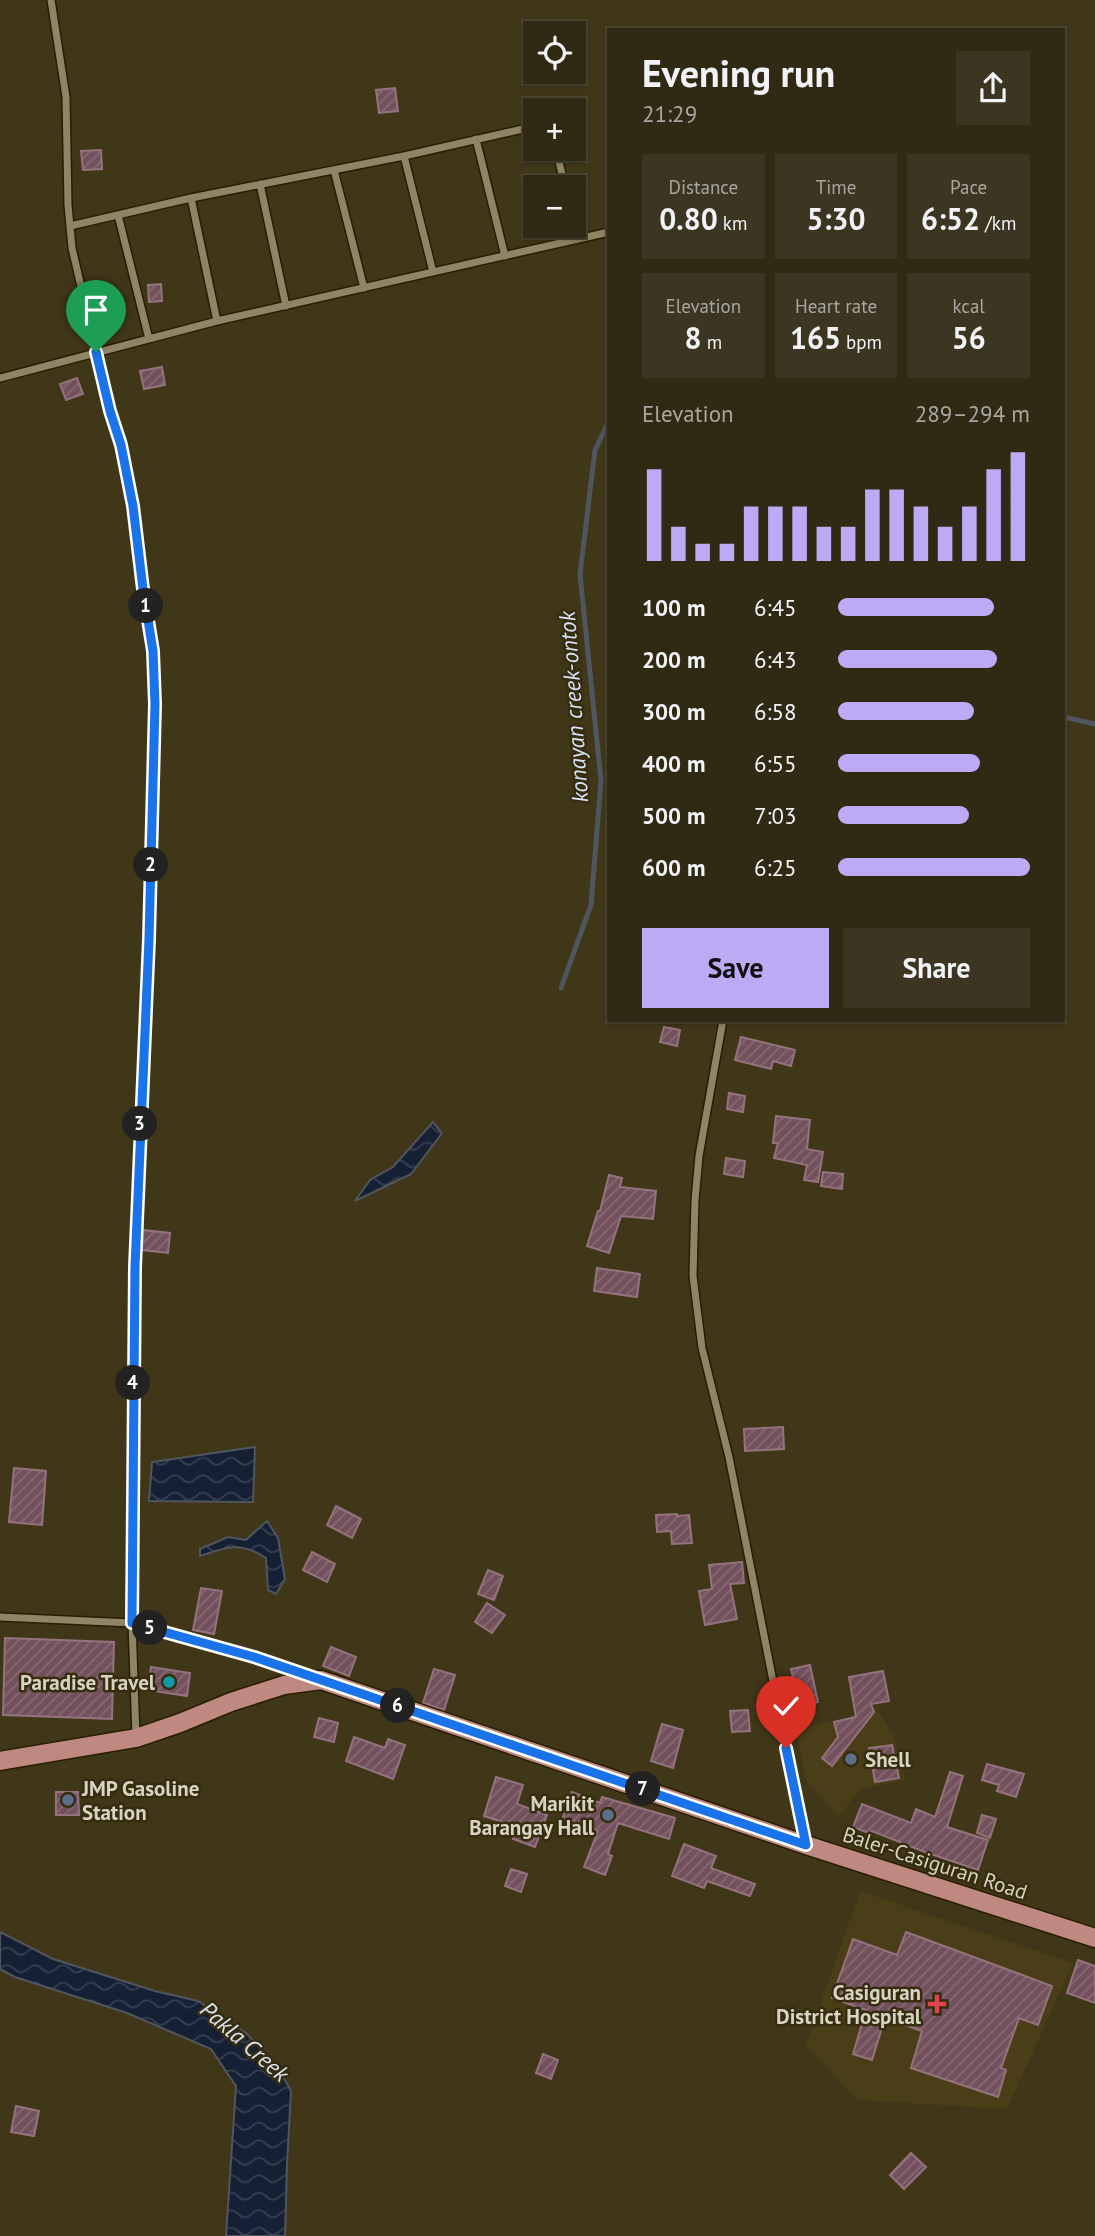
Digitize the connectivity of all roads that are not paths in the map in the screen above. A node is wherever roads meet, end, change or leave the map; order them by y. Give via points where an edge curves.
1 (51, 0) edge
2 (523, 129) edge
3 (477, 139) junction
4 (404, 156) junction
5 (334, 170) junction
6 (260, 184) junction
7 (191, 198) junction
8 (118, 215) junction
9 (70, 226) junction
10 (607, 232) edge
11 (578, 239) joint
12 (505, 256) junction
13 (433, 272) junction
14 (364, 288) junction
15 (286, 306) junction
16 (217, 321) junction
17 (149, 339) junction
18 (96, 352) junction
19 (0, 377) edge
20 (723, 1022) edge
21 (0, 1616) edge
22 (132, 1623) junction
23 (321, 1680) junction
24 (136, 1738) junction
25 (0, 1761) edge
26 (806, 1845) junction
27 (1095, 1938) edge

1 - 9 street via 66,97
2 - 3 street
3 - 4 street
3 - 12 street
4 - 5 street
4 - 13 street
5 - 6 street
5 - 14 street
6 - 7 street
6 - 15 street
7 - 8 street
7 - 16 street
8 - 9 street
8 - 17 street
9 - 18 street
10 - 11 street
11 - 12 street
12 - 13 street
13 - 14 street
14 - 15 street
15 - 16 street
16 - 17 street
17 - 18 street
18 - 19 street
18 - 22 street via 133,506 153,651 155,704 135,1267
20 - 26 street via 699,1156 693,1276 702,1348 729,1457
21 - 22 street
22 - 23 street
22 - 24 street
23 - 24 main road, Baler-Casiguran Road via 284,1685
23 - 26 main road, Baler-Casiguran Road
24 - 25 main road, Baler-Casiguran Road
26 - 27 main road, Baler-Casiguran Road

